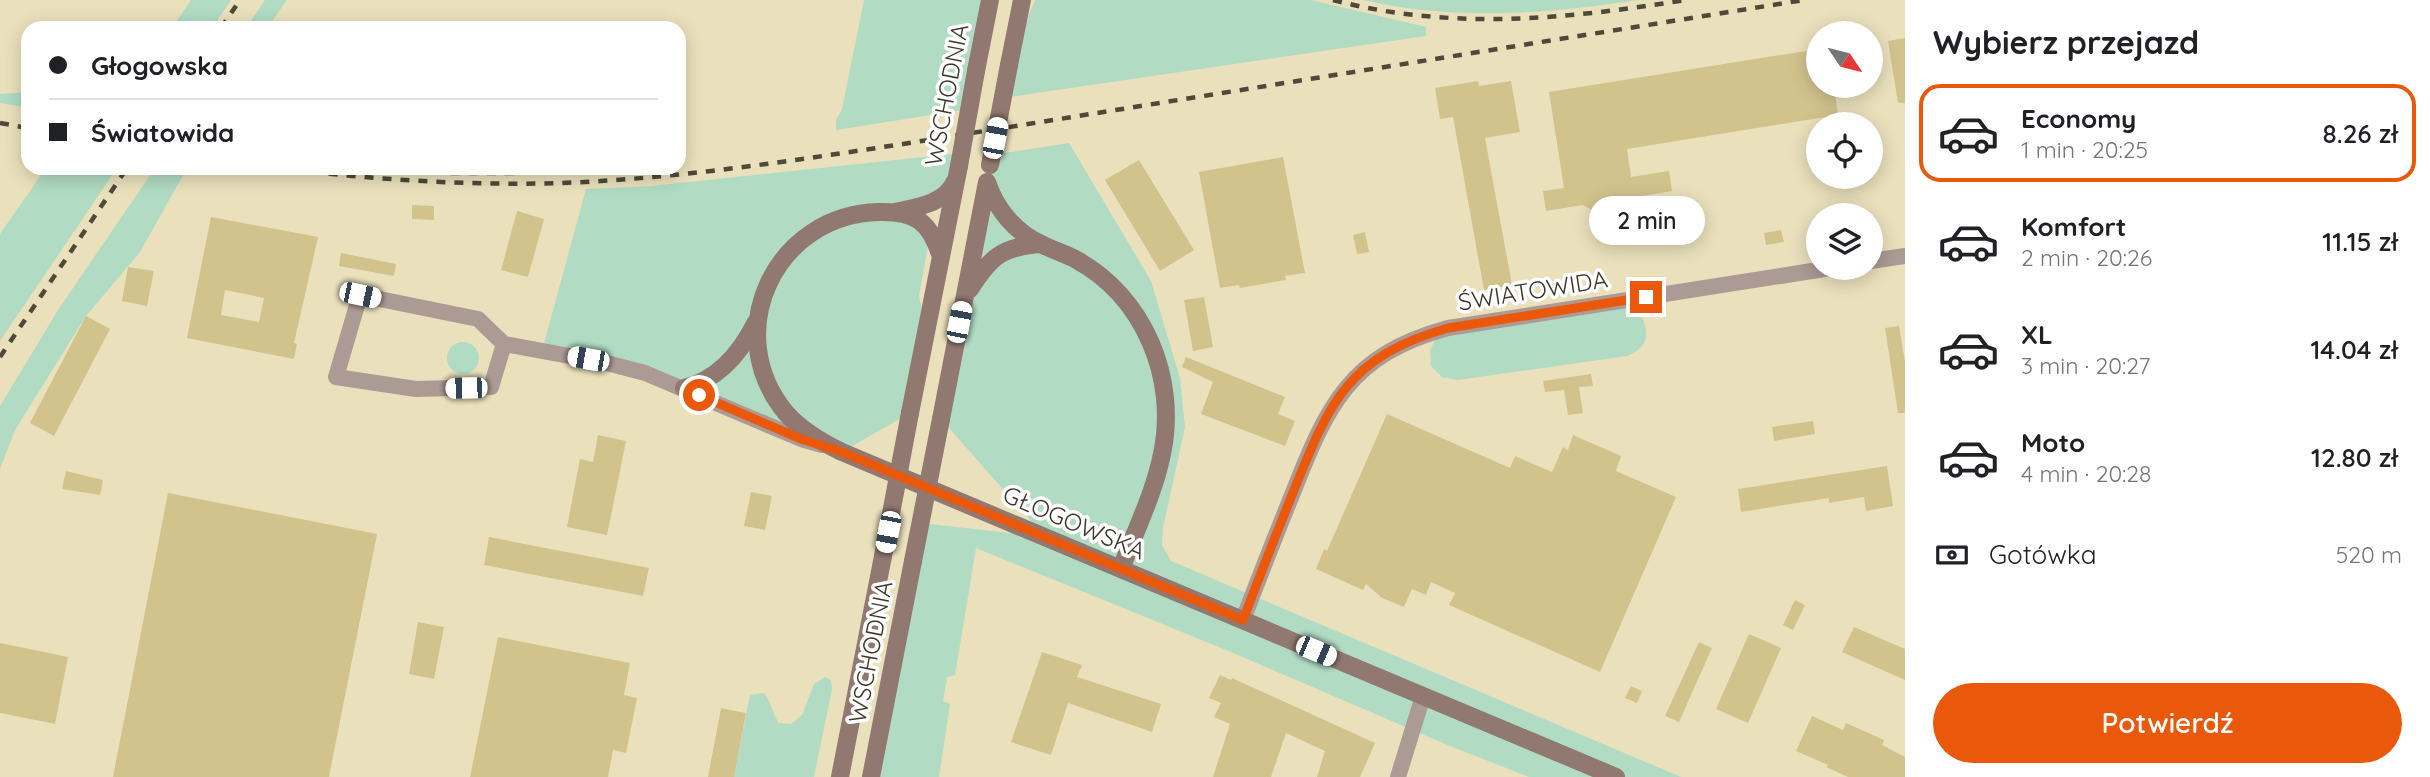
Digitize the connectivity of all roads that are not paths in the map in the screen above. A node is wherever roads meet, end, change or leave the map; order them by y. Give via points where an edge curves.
1 (990, 0) edge
2 (1022, 0) edge
3 (958, 172) junction
4 (988, 173) junction
5 (894, 212) junction
6 (1039, 244) junction
7 (1905, 256) edge
8 (941, 257) junction
9 (1883, 259) edge
10 (1806, 272) edge
11 (964, 298) junction
12 (758, 317) junction
13 (504, 344) junction
14 (684, 388) junction
15 (842, 452) junction
16 (1121, 569) junction
17 (1243, 620) junction
18 (1423, 696) junction
19 (840, 777) edge
20 (871, 777) edge
21 (1398, 777) edge
22 (1616, 777) edge

1 - 3 street, WSCHODNIA, bridge
2 - 4 street, WSCHODNIA, bridge
3 - 5 street via 944,196
3 - 8 street, WSCHODNIA
4 - 6 street via 995,202 1005,216
4 - 11 street, WSCHODNIA
5 - 8 street via 913,217 928,228
5 - 12 street via 851,215 807,235 771,277
6 - 11 street via 1019,245 998,254
6 - 16 street via 1078,260 1113,288 1145,328 1157,358 1165,398 1163,453
7 - 9 street
8 - 19 street, WSCHODNIA, bridge
10 - 17 street, ŚWIATOWIDA via 1448,328 1390,349 1348,384 1322,422
11 - 20 street, WSCHODNIA, bridge
12 - 14 street via 726,365 701,383
12 - 15 street via 758,355 773,393 800,427
13 - 13 street via 478,319 360,295 335,377 416,389 491,387
13 - 14 street, GŁOGOWSKA via 620,366
14 - 15 street, GŁOGOWSKA
15 - 16 street, GŁOGOWSKA
16 - 17 street, GŁOGOWSKA
17 - 18 street, GŁOGOWSKA
18 - 21 street
18 - 22 street, GŁOGOWSKA

